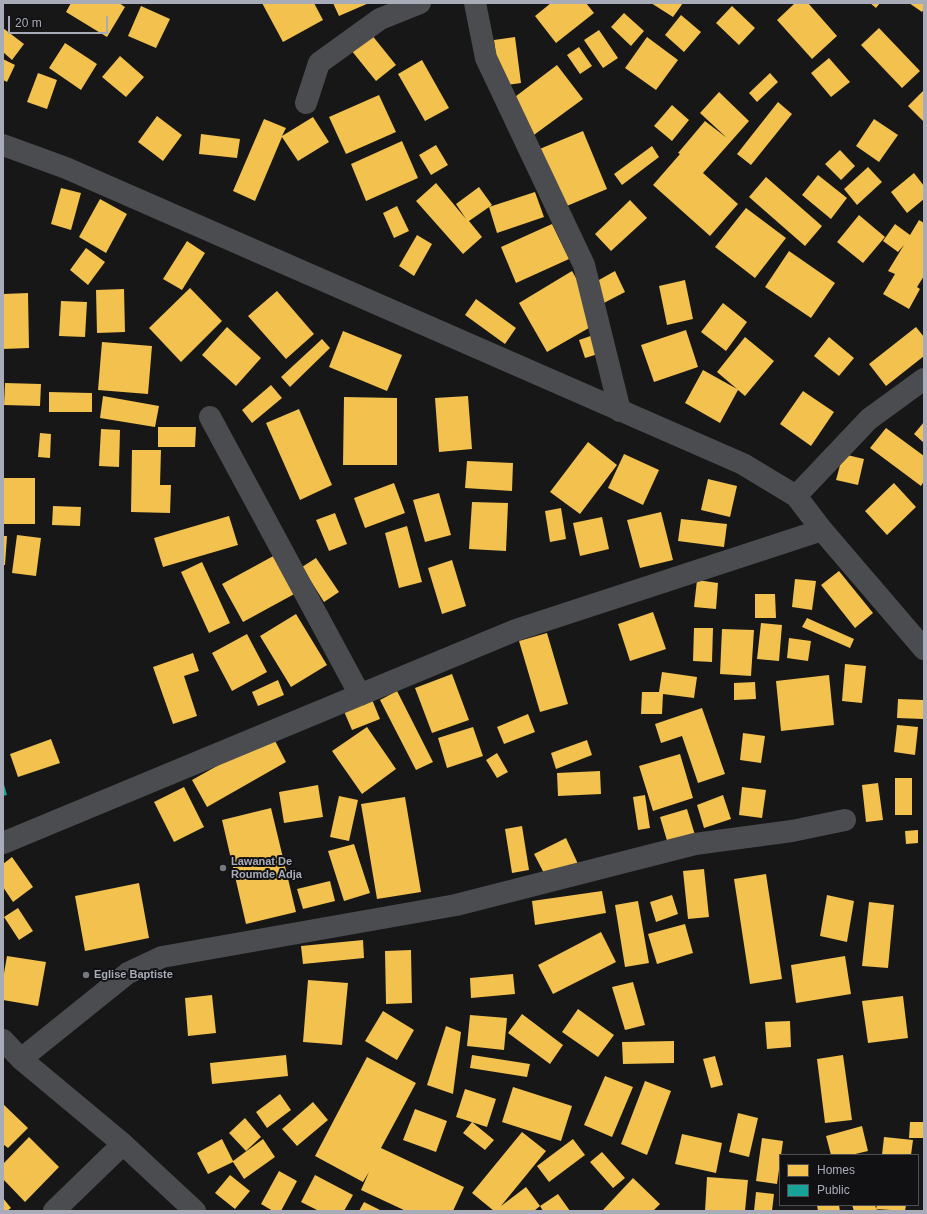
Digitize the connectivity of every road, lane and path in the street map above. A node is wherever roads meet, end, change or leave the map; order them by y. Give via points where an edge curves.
1 (420, 3) edge
2 (475, 3) edge
3 (306, 103) dead end
4 (3, 145) edge
5 (924, 379) edge
6 (620, 411) junction
7 (210, 417) dead end
8 (796, 496) junction
9 (822, 530) junction
10 (924, 649) edge
11 (360, 695) junction
12 (844, 820) dead end
13 (3, 843) edge
14 (3, 1040) edge
15 (21, 1059) junction
16 (123, 1144) junction
17 (54, 1211) edge
18 (195, 1211) edge

1 - 3 street via 380,19 319,63
2 - 6 street via 486,58 584,265
4 - 6 street via 66,168
5 - 8 street via 869,419
6 - 8 street via 743,464
7 - 11 street
8 - 9 street
9 - 10 street
9 - 11 street via 516,630
11 - 13 street
12 - 15 street via 792,831 695,844 456,905 162,957 128,973
14 - 15 street
15 - 16 street
16 - 17 street
16 - 18 street

